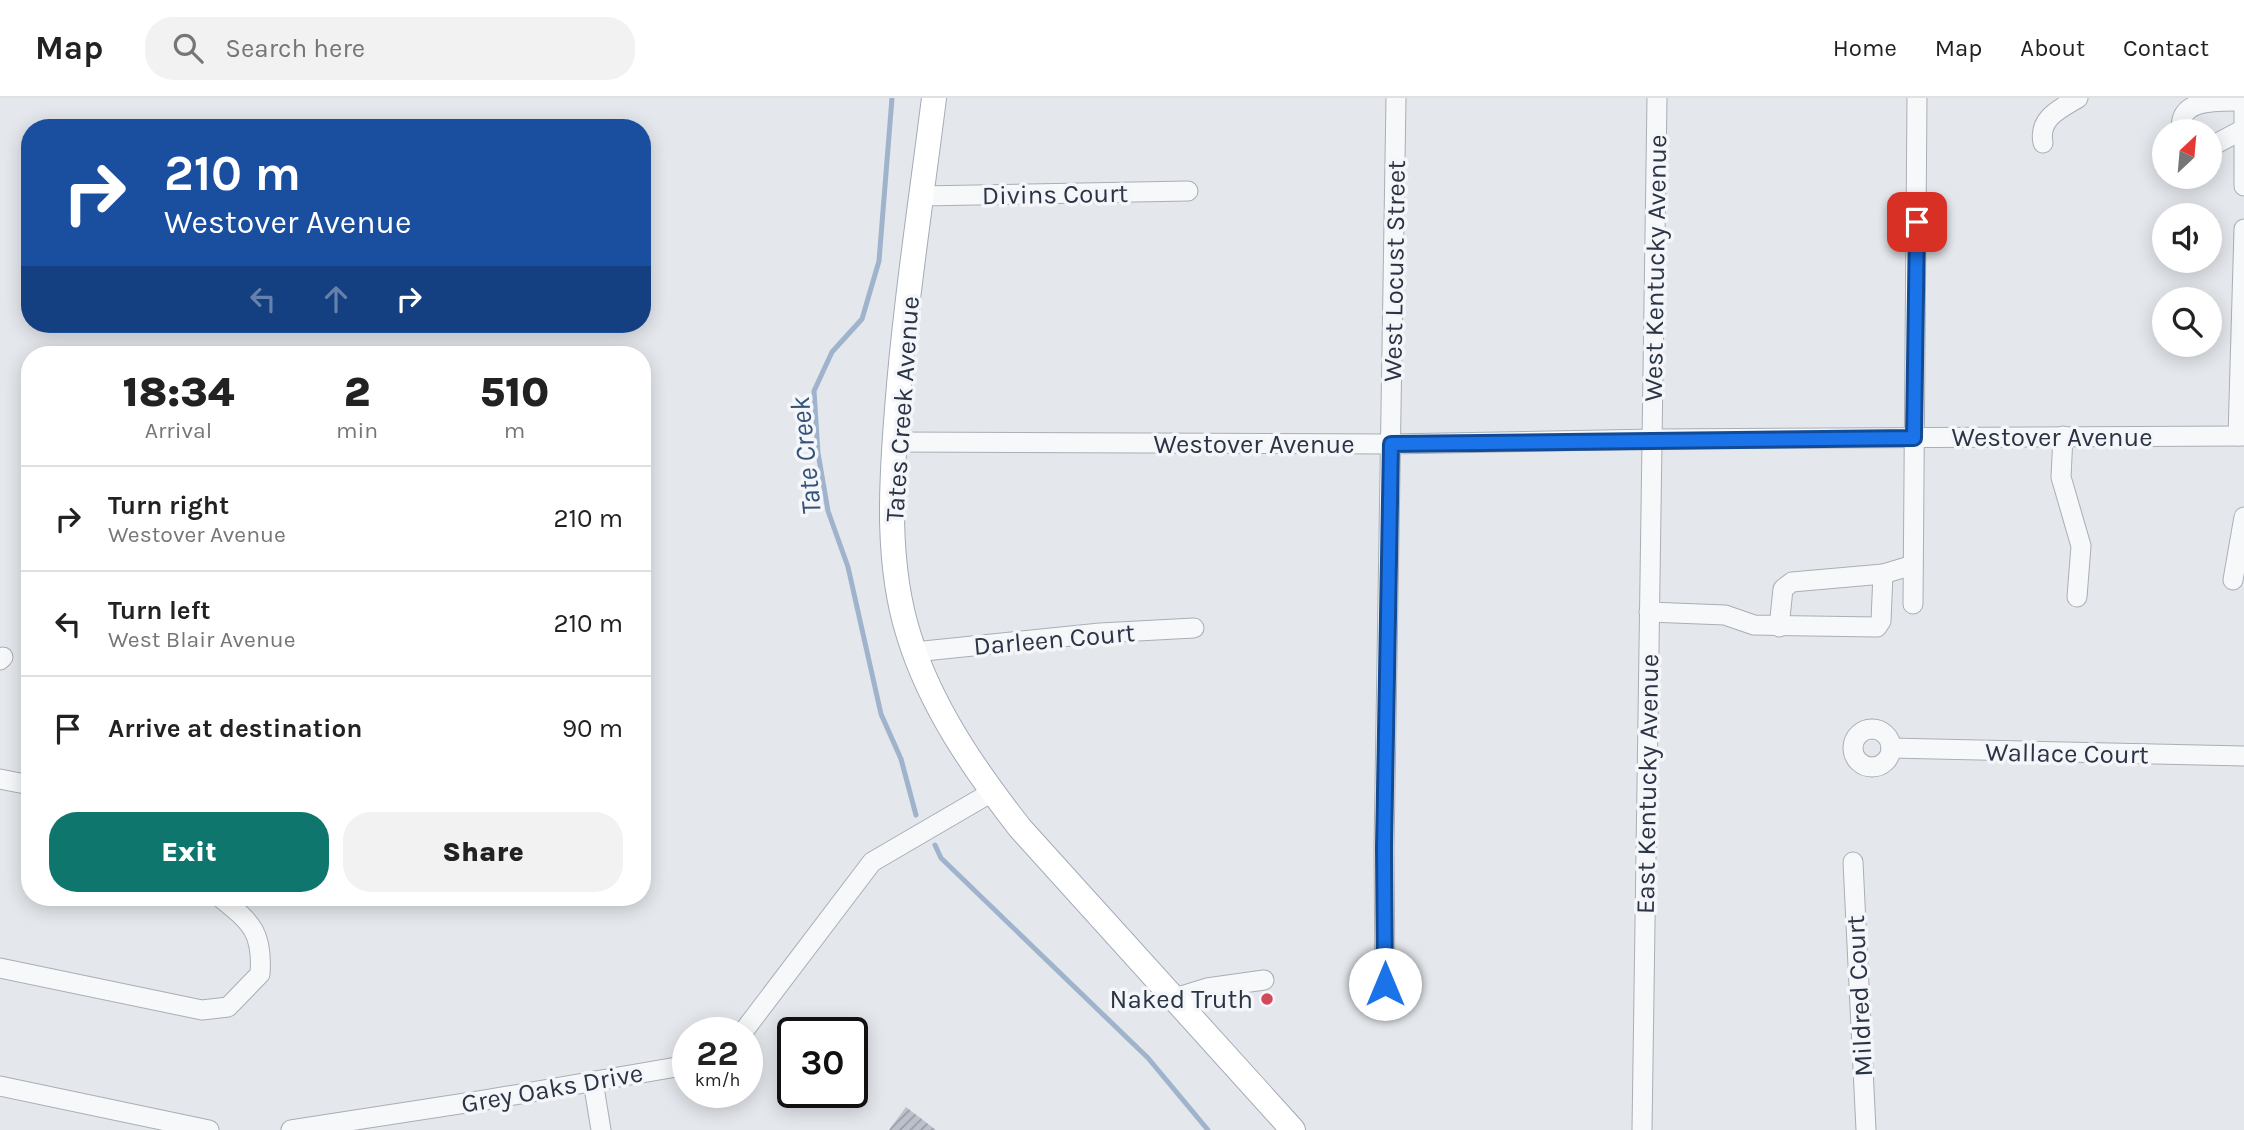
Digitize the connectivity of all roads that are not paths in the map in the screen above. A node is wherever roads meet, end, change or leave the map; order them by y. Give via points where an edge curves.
1 (934, 98) edge
2 (1396, 98) edge
3 (1657, 98) edge
4 (1917, 98) edge
5 (2078, 98) edge
6 (2244, 100) edge
7 (2182, 119) edge
8 (2244, 129) edge
9 (2222, 141) edge
10 (2043, 143) dead end
11 (2244, 186) edge
12 (1188, 191) dead end
13 (921, 196) junction
14 (2244, 229) edge
15 (2063, 436) junction
16 (2241, 436) edge
17 (1914, 438) junction
18 (1654, 439) junction
19 (894, 442) junction
20 (1391, 444) junction
21 (2244, 517) edge
22 (1913, 565) junction
23 (1883, 575) junction
24 (2233, 580) dead end
25 (2077, 597) dead end
26 (1913, 604) dead end
27 (1649, 612) junction
28 (1779, 627) junction
29 (1194, 628) dead end
30 (914, 652) junction
31 (1891, 748) dead end
32 (2244, 756) edge
33 (0, 779) edge
34 (21, 783) edge
35 (992, 792) junction
36 (1853, 862) dead end
37 (229, 906) edge
38 (0, 968) edge
39 (1264, 980) dead end
40 (1385, 984) dead end
41 (1175, 998) junction
42 (754, 1017) edge
43 (672, 1068) edge
44 (593, 1081) junction
45 (0, 1086) edge
46 (209, 1130) edge
47 (290, 1130) edge
48 (601, 1130) edge
49 (1293, 1130) edge
50 (1642, 1130) edge
51 (1866, 1130) edge

1 - 13 main road, Tates Creek Avenue
2 - 20 street, West Locust Street
3 - 18 street, West Kentucky Avenue
4 - 17 street
5 - 10 street via 2050,116 2044,124
6 - 7 street via 2195,102 2186,107
6 - 8 street
8 - 9 street
8 - 11 street
12 - 13 street, Divins Court
13 - 19 main road, Tates Creek Avenue
14 - 16 street
15 - 16 street, Westover Avenue
15 - 17 street, Westover Avenue
15 - 25 street via 2061,477 2081,545
17 - 18 street, Westover Avenue
17 - 22 street
18 - 20 street, Westover Avenue
18 - 27 street, East Kentucky Avenue
19 - 20 street, Westover Avenue
19 - 30 main road, Tates Creek Avenue via 894,552 898,594
20 - 40 street, West Locust Street
21 - 24 street
22 - 23 street
22 - 26 street
23 - 28 street via 1792,582 1783,589
23 - 28 street via 1877,627
27 - 28 street via 1725,615
27 - 50 street, East Kentucky Avenue
29 - 30 street, Darleen Court
30 - 35 main road, Tates Creek Avenue via 940,712
31 - 32 street, Wallace Court
33 - 34 street
35 - 41 main road, Tates Creek Avenue
35 - 42 street via 872,862
36 - 51 street, Mildred Court
37 - 38 street via 257,932 262,955 260,974 228,1007 201,1010
39 - 41 street
41 - 49 main road, Tates Creek Avenue
43 - 44 street, Grey Oaks Drive
44 - 47 street, Grey Oaks Drive
44 - 48 street
45 - 46 street

